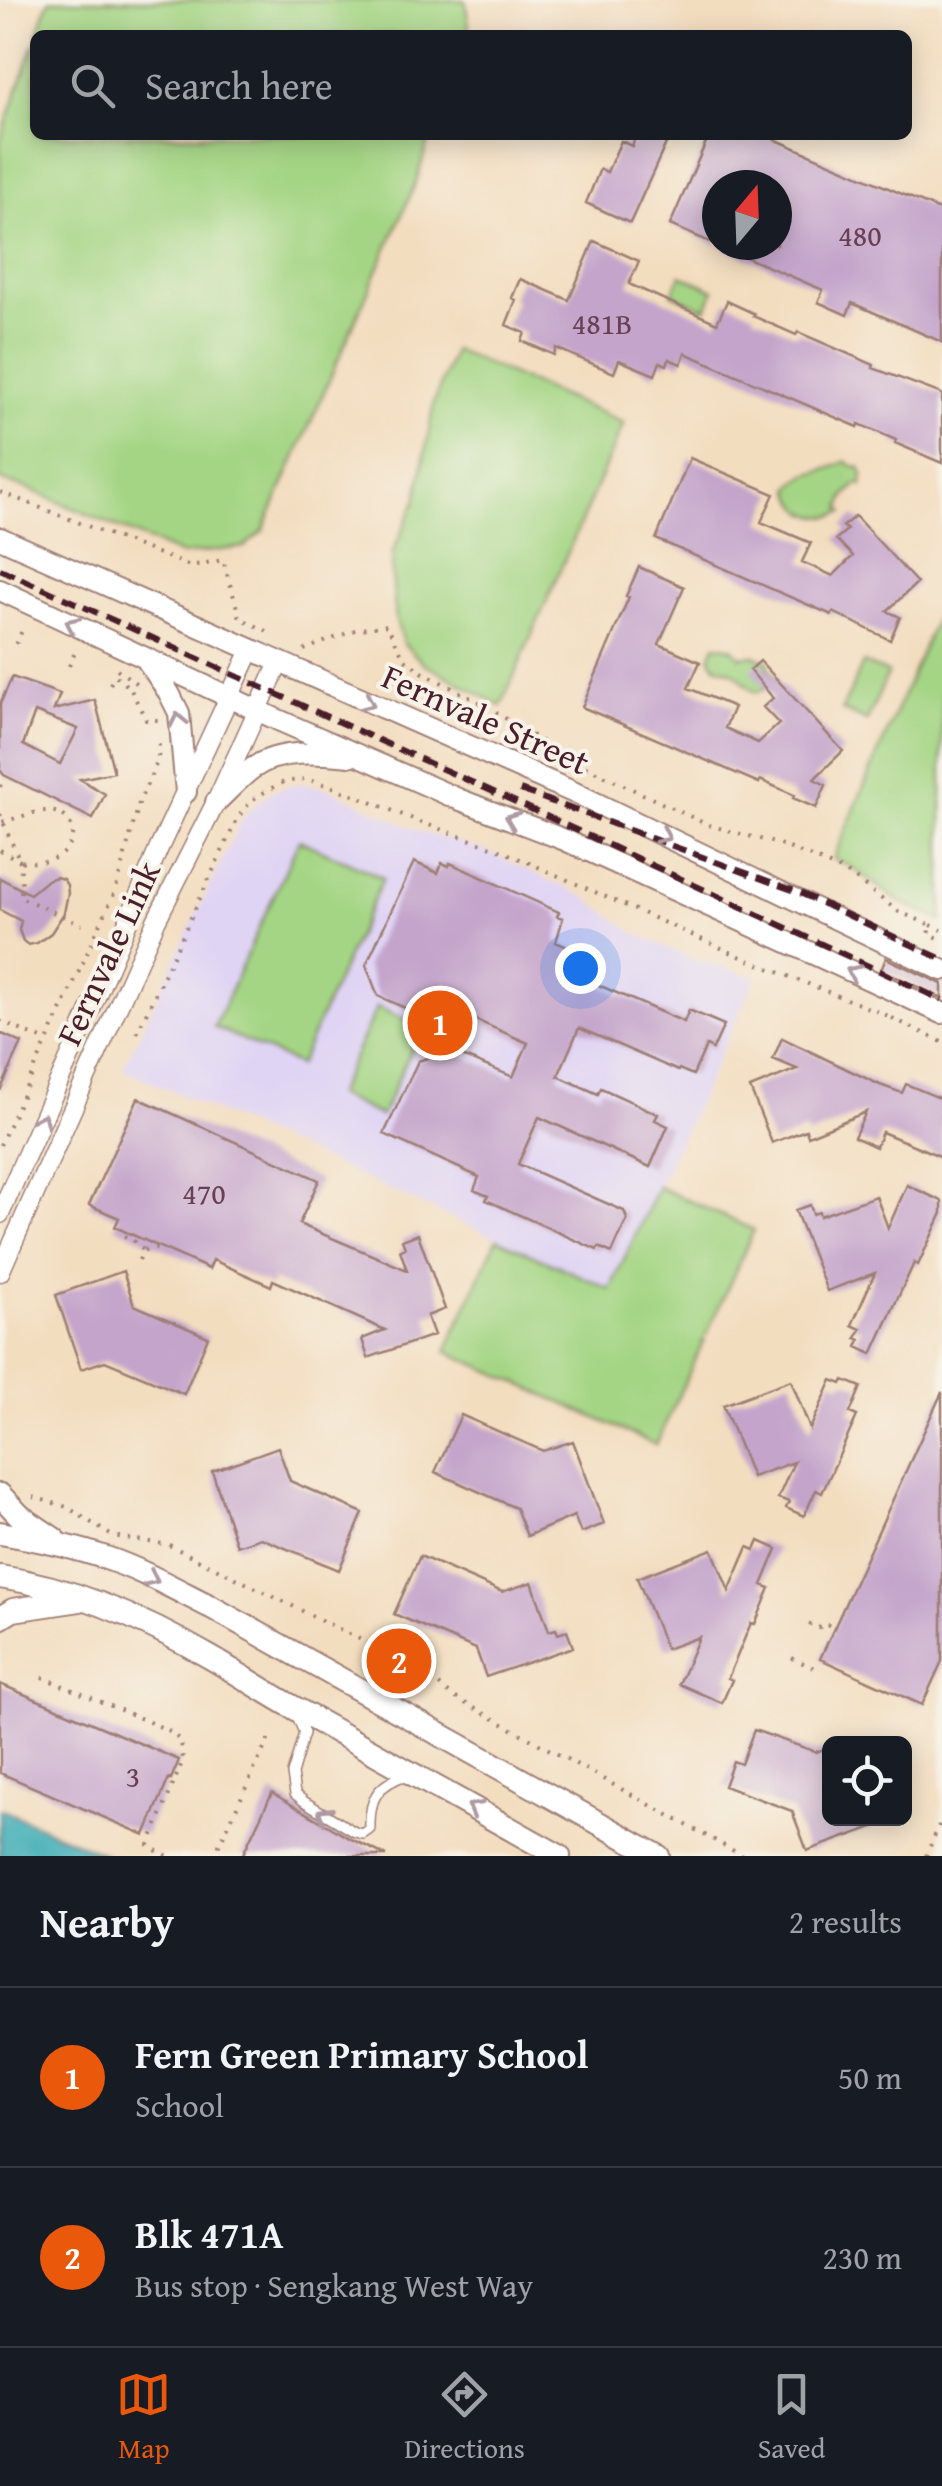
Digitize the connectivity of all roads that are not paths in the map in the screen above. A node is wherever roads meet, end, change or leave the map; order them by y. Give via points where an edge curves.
1 (0, 538) edge
2 (0, 590) edge
3 (251, 650) junction
4 (145, 657) junction
5 (279, 663) junction
6 (230, 696) junction
7 (258, 710) junction
8 (366, 757) junction
9 (186, 792) junction
10 (216, 802) junction
11 (942, 970) edge
12 (942, 1013) edge
13 (0, 1214) edge
14 (0, 1272) edge
15 (0, 1495) edge
16 (0, 1533) edge
17 (61, 1544) junction
18 (0, 1578) edge
19 (89, 1598) junction
20 (0, 1618) edge
21 (294, 1708) junction
22 (413, 1773) junction
23 (559, 1856) edge
24 (658, 1856) edge

1 - 3 street, Fernvale Street
4 -> 2 street
3 - 5 street, Fernvale Street
3 - 6 street, Fernvale Link
4 - 6 street
9 -> 4 street via 179,714
5 - 7 street, Fernvale Link
5 -> 11 street, Fernvale Street via 575,793
6 - 7 street
6 - 9 street, Fernvale Link
7 - 8 street
7 - 10 street, Fernvale Link
8 - 10 street via 276,758 254,766
12 -> 8 street
13 -> 9 street, Fernvale Link
10 - 14 street, Fernvale Link
15 - 17 main road
16 - 17 main road
17 -> 24 main road via 110,1559 211,1607
18 - 19 main road
19 - 20 main road via 12,1610
19 - 21 main road via 210,1656
21 - 22 main road
22 -> 21 lane via 375,1794 370,1829 355,1832 295,1794 292,1774 304,1733
23 -> 22 main road

